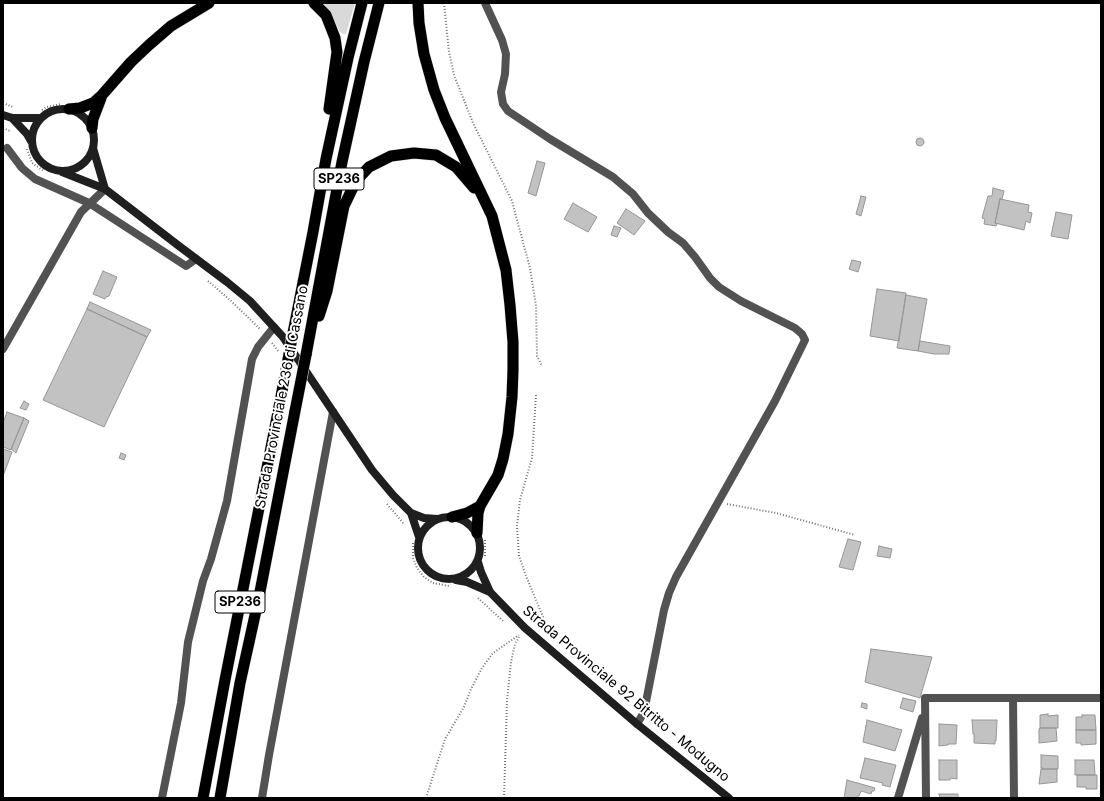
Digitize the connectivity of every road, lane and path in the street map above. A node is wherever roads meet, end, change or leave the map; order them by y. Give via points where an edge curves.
1 (209, 3) edge
2 (314, 3) edge
3 (362, 3) edge
4 (379, 3) edge
5 (418, 3) edge
6 (444, 3) edge
7 (484, 3) edge
8 (102, 95) junction
9 (3, 104) edge
10 (65, 106) junction
11 (16, 108) dead end
12 (3, 115) edge
13 (38, 115) junction
14 (12, 118) junction
15 (3, 128) edge
16 (92, 128) junction
17 (15, 132) dead end
18 (29, 144) junction
19 (7, 148) dead end
20 (93, 148) junction
21 (46, 172) dead end
22 (62, 172) junction
23 (106, 189) junction
24 (89, 203) junction
25 (492, 216) junction
26 (314, 232) junction
27 (196, 259) junction
28 (274, 327) junction
29 (3, 349) edge
30 (306, 355) junction
31 (542, 366) dead end
32 (536, 395) dead end
33 (333, 412) junction
34 (718, 502) junction
35 (480, 506) junction
36 (411, 514) junction
37 (452, 517) junction
38 (438, 519) junction
39 (480, 534) junction
40 (855, 535) dead end
41 (419, 537) junction
42 (481, 563) junction
43 (453, 580) junction
44 (490, 592) junction
45 (539, 640) junction
46 (1013, 698) junction
47 (1101, 698) edge
48 (925, 709) junction
49 (637, 724) junction
50 (162, 798) edge
51 (203, 798) edge
52 (220, 798) edge
53 (262, 798) edge
54 (426, 798) edge
55 (504, 798) edge
56 (729, 798) edge
57 (898, 798) edge
58 (926, 798) edge
59 (1014, 798) edge

1 - 8 highway via 172,26 148,45
2 - 26 highway via 326,15 336,38 337,52 332,97 318,166
3 - 26 highway, Strada Provinciale 236 di Cassano / SP236 via 328,151
4 - 30 highway, Strada Provinciale 236 di Cassano / SP236 via 342,162
5 - 25 highway via 424,54 434,90
6 - 31 path via 454,75 473,123 512,201 530,268 536,306 537,356
7 - 34 street via 506,54 501,92 503,104 508,111 613,177 633,194 668,232 683,243 719,287 802,334 805,340 775,401
8 - 10 highway via 93,103 80,108
8 - 16 highway
9 - 11 path
10 - 13 main road
10 - 13 path via 57,104 47,107
10 - 16 main road via 86,119
12 - 14 main road
13 - 14 main road
13 - 18 main road
14 - 18 main road via 22,128
15 - 17 path
16 - 20 main road
18 - 21 path via 32,163
18 - 22 main road via 41,162 52,170
19 - 24 street via 22,168 35,179
20 - 22 main road via 89,158 82,165
20 - 23 main road
22 - 23 main road
23 - 24 street
23 - 27 main road
24 - 27 street via 186,266
24 - 29 street via 81,212
25 - 30 highway via 456,167 436,155 414,153 391,156 369,167 356,181 344,206 327,291
25 - 35 highway via 506,270 513,342 512,397 503,459 498,475
26 - 51 highway, Strada Provinciale 236 di Cassano / SP236, bridge via 224,680
27 - 28 main road via 250,301
28 - 33 main road
28 - 50 street via 252,359 227,501 188,642 181,702
30 - 52 highway, Strada Provinciale 236 di Cassano / SP236, bridge via 240,683
32 - 45 path via 532,458 520,500 517,526 519,556 546,624
33 - 36 main road via 372,470
33 - 53 street
34 - 40 path
34 - 49 street via 669,594 644,712
35 - 37 highway
35 - 39 highway via 477,517
36 - 38 main road
36 - 41 main road
37 - 38 main road
37 - 39 main road via 462,520
38 - 41 main road via 427,526
39 - 42 main road
39 - 42 path via 486,543
41 - 43 main road via 419,558 424,568 432,575
42 - 43 main road via 463,577
42 - 44 main road
43 - 44 main road via 467,582
44 - 45 main road, Strada Provinciale 92 Bitritto - Modugno
45 - 49 main road, Strada Provinciale 92 Bitritto - Modugno
46 - 47 street
46 - 48 street via 925,698
46 - 59 street
48 - 57 street
48 - 58 street
49 - 56 main road, Strada Provinciale 92 Bitritto - Modugno
54 - 55 path via 445,739 464,707 482,668 494,653 519,636 511,662 507,701

